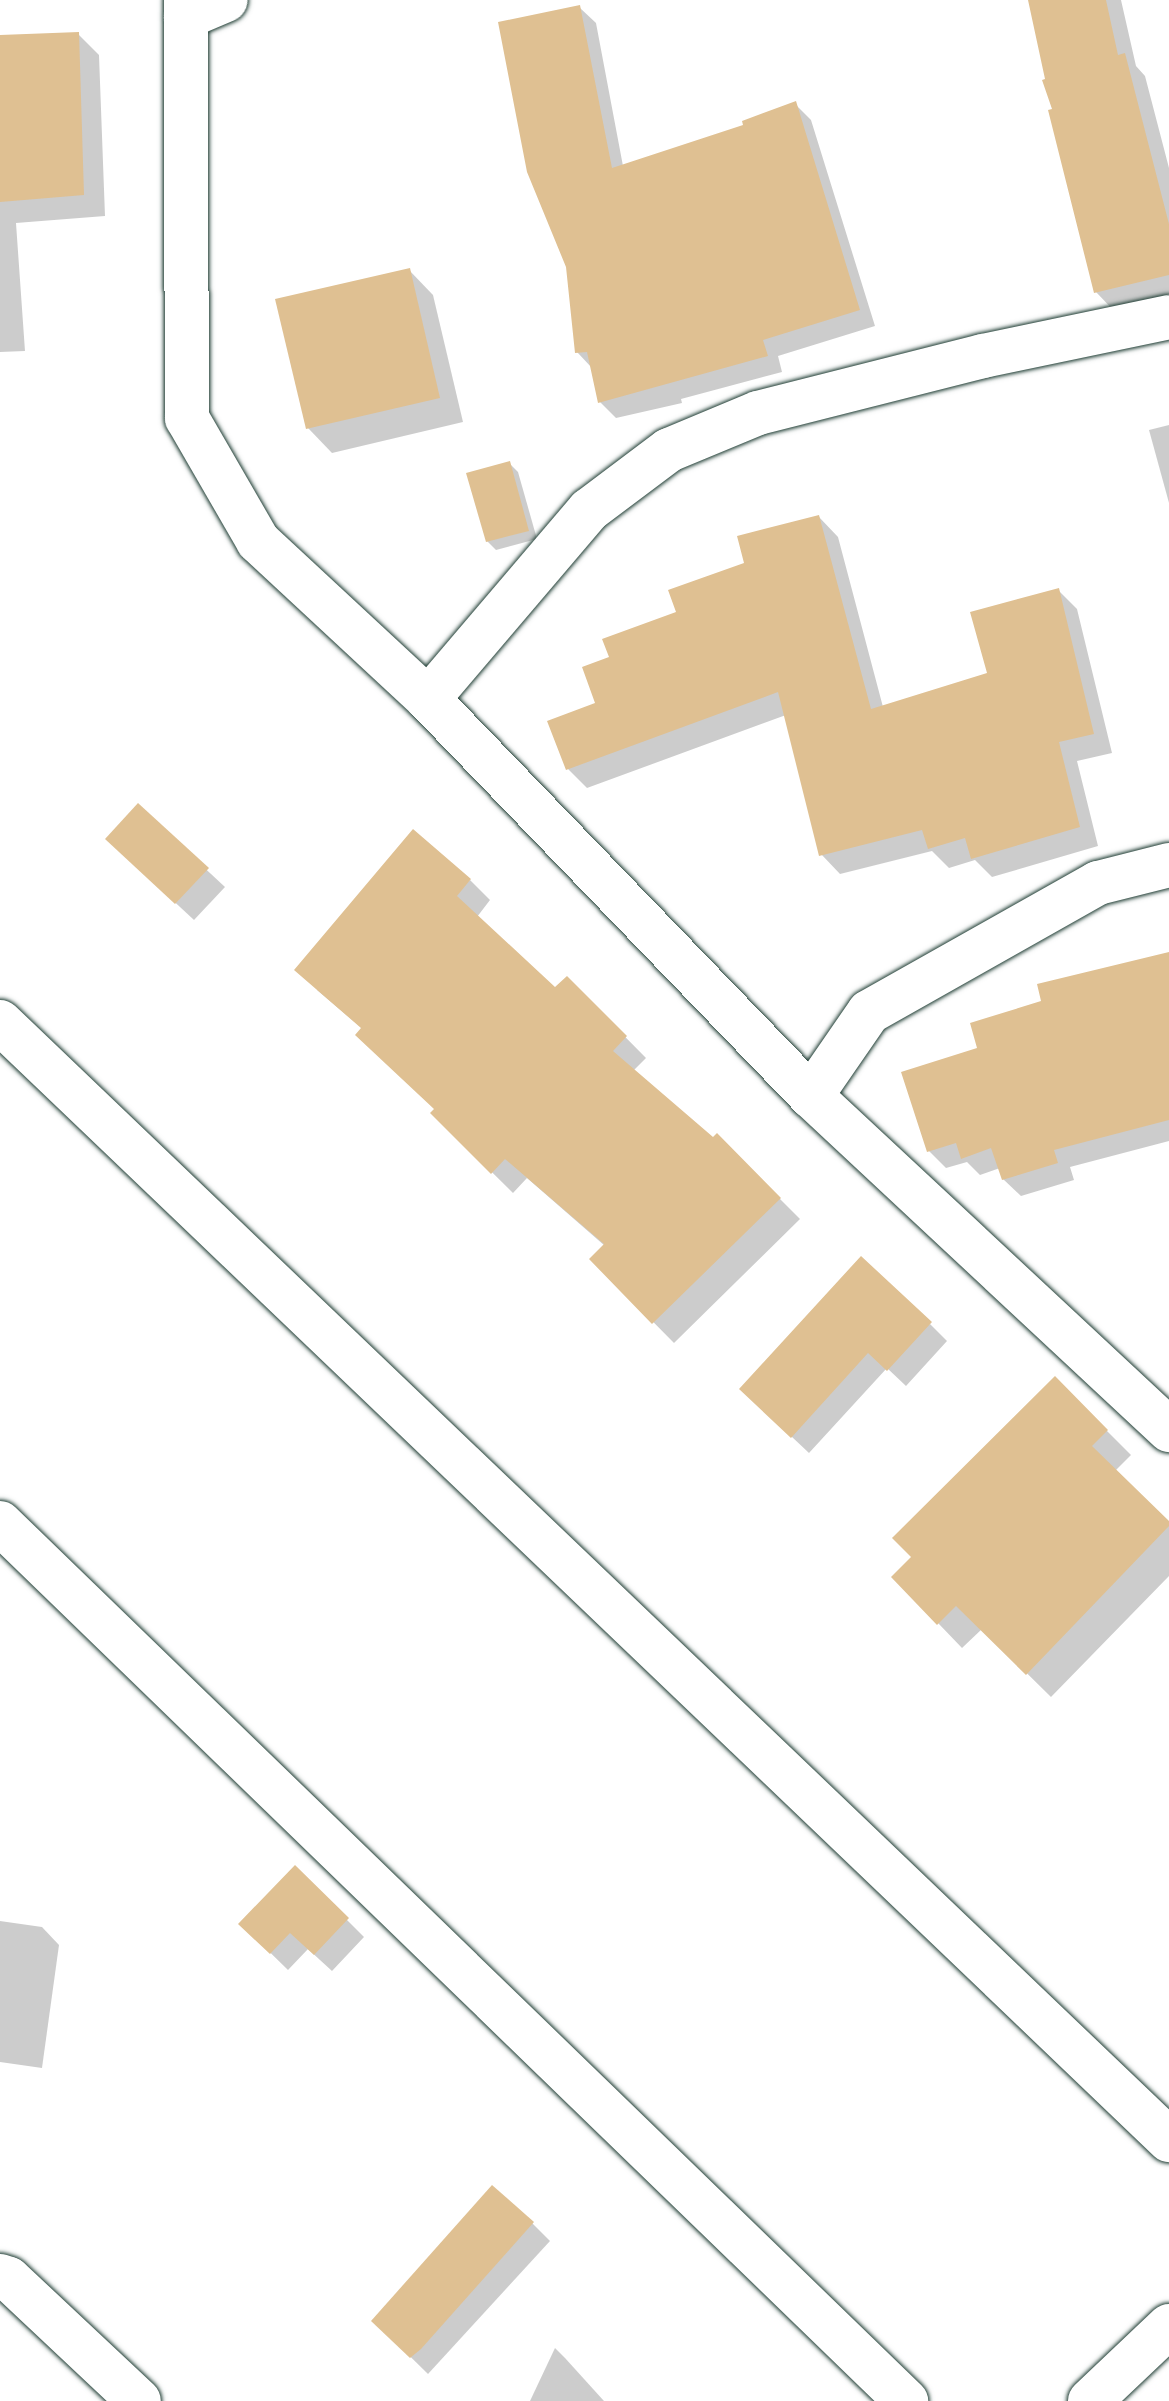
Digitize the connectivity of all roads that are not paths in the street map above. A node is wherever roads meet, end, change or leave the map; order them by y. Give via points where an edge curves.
1 (199, 6) edge
2 (1169, 317) edge
3 (428, 699) junction
4 (1169, 865) edge
5 (0, 1022) edge
6 (811, 1096) junction
7 (1169, 1430) edge
8 (0, 1523) edge
9 (1169, 2140) edge
10 (0, 2276) edge
11 (1169, 2326) edge
12 (139, 2401) edge
13 (906, 2401) edge
14 (1090, 2401) edge

1 - 3 street via 187,418 258,541
2 - 3 street via 758,413 669,450 589,510
3 - 6 street
4 - 6 street via 1098,883 869,1012
5 - 9 street
6 - 7 street
8 - 13 street
10 - 12 street
11 - 14 street

